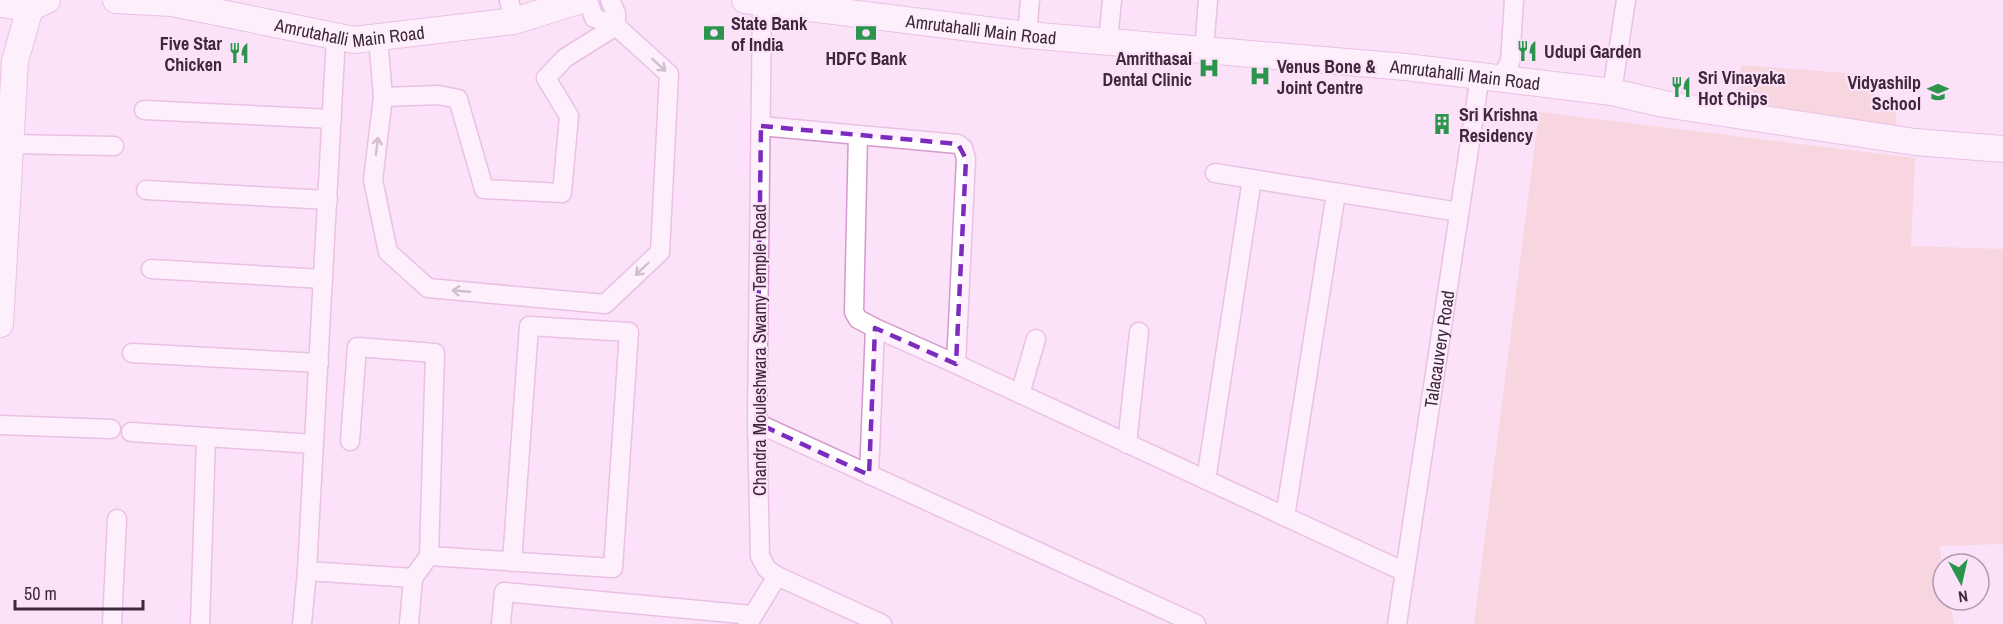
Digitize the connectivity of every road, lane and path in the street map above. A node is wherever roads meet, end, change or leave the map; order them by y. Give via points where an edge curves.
1 (116, 0) edge
2 (581, 0) edge
3 (588, 0) edge
4 (610, 0) edge
5 (1030, 0) edge
6 (1112, 0) edge
7 (1208, 0) edge
8 (1515, 0) edge
9 (1626, 0) edge
10 (754, 1) edge
11 (173, 2) edge
12 (800, 3) edge
13 (0, 4) edge
14 (38, 4) edge
15 (512, 10) edge
16 (615, 25) junction
17 (1027, 35) junction
18 (336, 36) junction
19 (378, 37) junction
20 (1108, 41) junction
21 (1204, 50) junction
22 (1490, 77) junction
23 (1612, 92) junction
24 (383, 97) junction
25 (144, 110) dead end
26 (332, 119) junction
27 (761, 126) junction
28 (858, 135) junction
29 (10, 144) junction
30 (114, 146) dead end
31 (2003, 149) edge
32 (1215, 173) dead end
33 (1252, 179) junction
34 (146, 190) dead end
35 (4, 192) edge
36 (1336, 193) junction
37 (328, 200) junction
38 (1459, 212) junction
39 (151, 269) dead end
40 (1, 276) edge
41 (323, 279) junction
42 (0, 324) edge
43 (875, 328) junction
44 (1139, 332) dead end
45 (1036, 339) dead end
46 (132, 353) dead end
47 (319, 363) junction
48 (956, 364) junction
49 (1020, 394) junction
50 (757, 423) junction
51 (0, 425) edge
52 (111, 429) dead end
53 (132, 432) dead end
54 (206, 437) junction
55 (350, 441) dead end
56 (314, 444) junction
57 (1127, 444) junction
58 (869, 475) junction
59 (1206, 480) junction
60 (1285, 517) junction
61 (117, 519) dead end
62 (429, 555) junction
63 (512, 562) junction
64 (307, 571) junction
65 (1405, 572) junction
66 (777, 576) junction
67 (413, 578) junction
68 (842, 606) junction
69 (750, 620) edge
70 (112, 624) edge
71 (200, 624) edge
72 (302, 624) edge
73 (409, 624) edge
74 (501, 624) edge
75 (839, 624) edge
76 (882, 624) edge
77 (1196, 624) edge
78 (1397, 624) edge

1 - 11 street, Amrutahalli Main Road
2 - 15 street, Amrutahalli Main Road
3 - 16 street via 594,18
4 - 16 street via 616,14
5 - 17 street
6 - 20 street
7 - 21 street
8 - 22 street, Talacauvery Road via 1510,62
9 - 23 street
10 - 12 street, Amrutahalli Main Road
10 - 27 street, Chandra Mouleshwara Swamy Temple Road
11 - 18 street, Amrutahalli Main Road
12 - 17 street, Amrutahalli Main Road
13 - 14 street
14 - 29 street via 15,61
15 - 19 street, Amrutahalli Main Road
16 - 24 street via 565,58 546,78 569,116 562,193 484,189 458,99 439,95
16 -> 24 street via 669,74 660,252 605,304 428,288 388,252 373,180
17 - 20 street, Amrutahalli Main Road
18 - 19 street, Amrutahalli Main Road via 354,40
18 - 26 street
19 - 24 street
20 - 21 street, Amrutahalli Main Road
21 - 22 street, Amrutahalli Main Road
22 - 23 street, Amrutahalli Main Road
22 - 38 street, Talacauvery Road
23 - 31 street, Amrutahalli Main Road via 1664,104 1915,142
25 - 26 street
26 - 37 street
27 - 28 street
27 - 50 street, Chandra Mouleshwara Swamy Temple Road
28 - 43 street via 854,312 858,319
28 - 48 street via 958,144 965,153
29 - 30 street
29 - 35 street
32 - 33 street
33 - 36 street
33 - 59 street
34 - 37 street
35 - 40 street
36 - 38 street
36 - 60 street
37 - 41 street
38 - 65 street, Talacauvery Road
39 - 41 street
40 - 42 street
41 - 47 street
43 - 48 street
43 - 58 street
44 - 57 street
45 - 49 street
46 - 47 street
47 - 56 street
48 - 49 street
49 - 57 street
50 - 58 street
50 - 66 street, Chandra Mouleshwara Swamy Temple Road via 759,550 763,565
51 - 52 street
53 - 54 street
54 - 56 street
54 - 71 street
55 - 62 street via 357,347 435,353
56 - 64 street
57 - 59 street
58 - 77 street
59 - 60 street
60 - 65 street
61 - 70 street
62 - 63 street
62 - 67 street
63 - 63 street via 613,568 629,332 529,327
64 - 67 street
64 - 72 street
65 - 78 street, Talacauvery Road
66 - 68 street, Chandra Mouleshwara Swamy Temple Road
66 - 69 street
67 - 73 street
68 - 75 street
68 - 76 street, Chandra Mouleshwara Swamy Temple Road
69 - 74 street via 504,592

